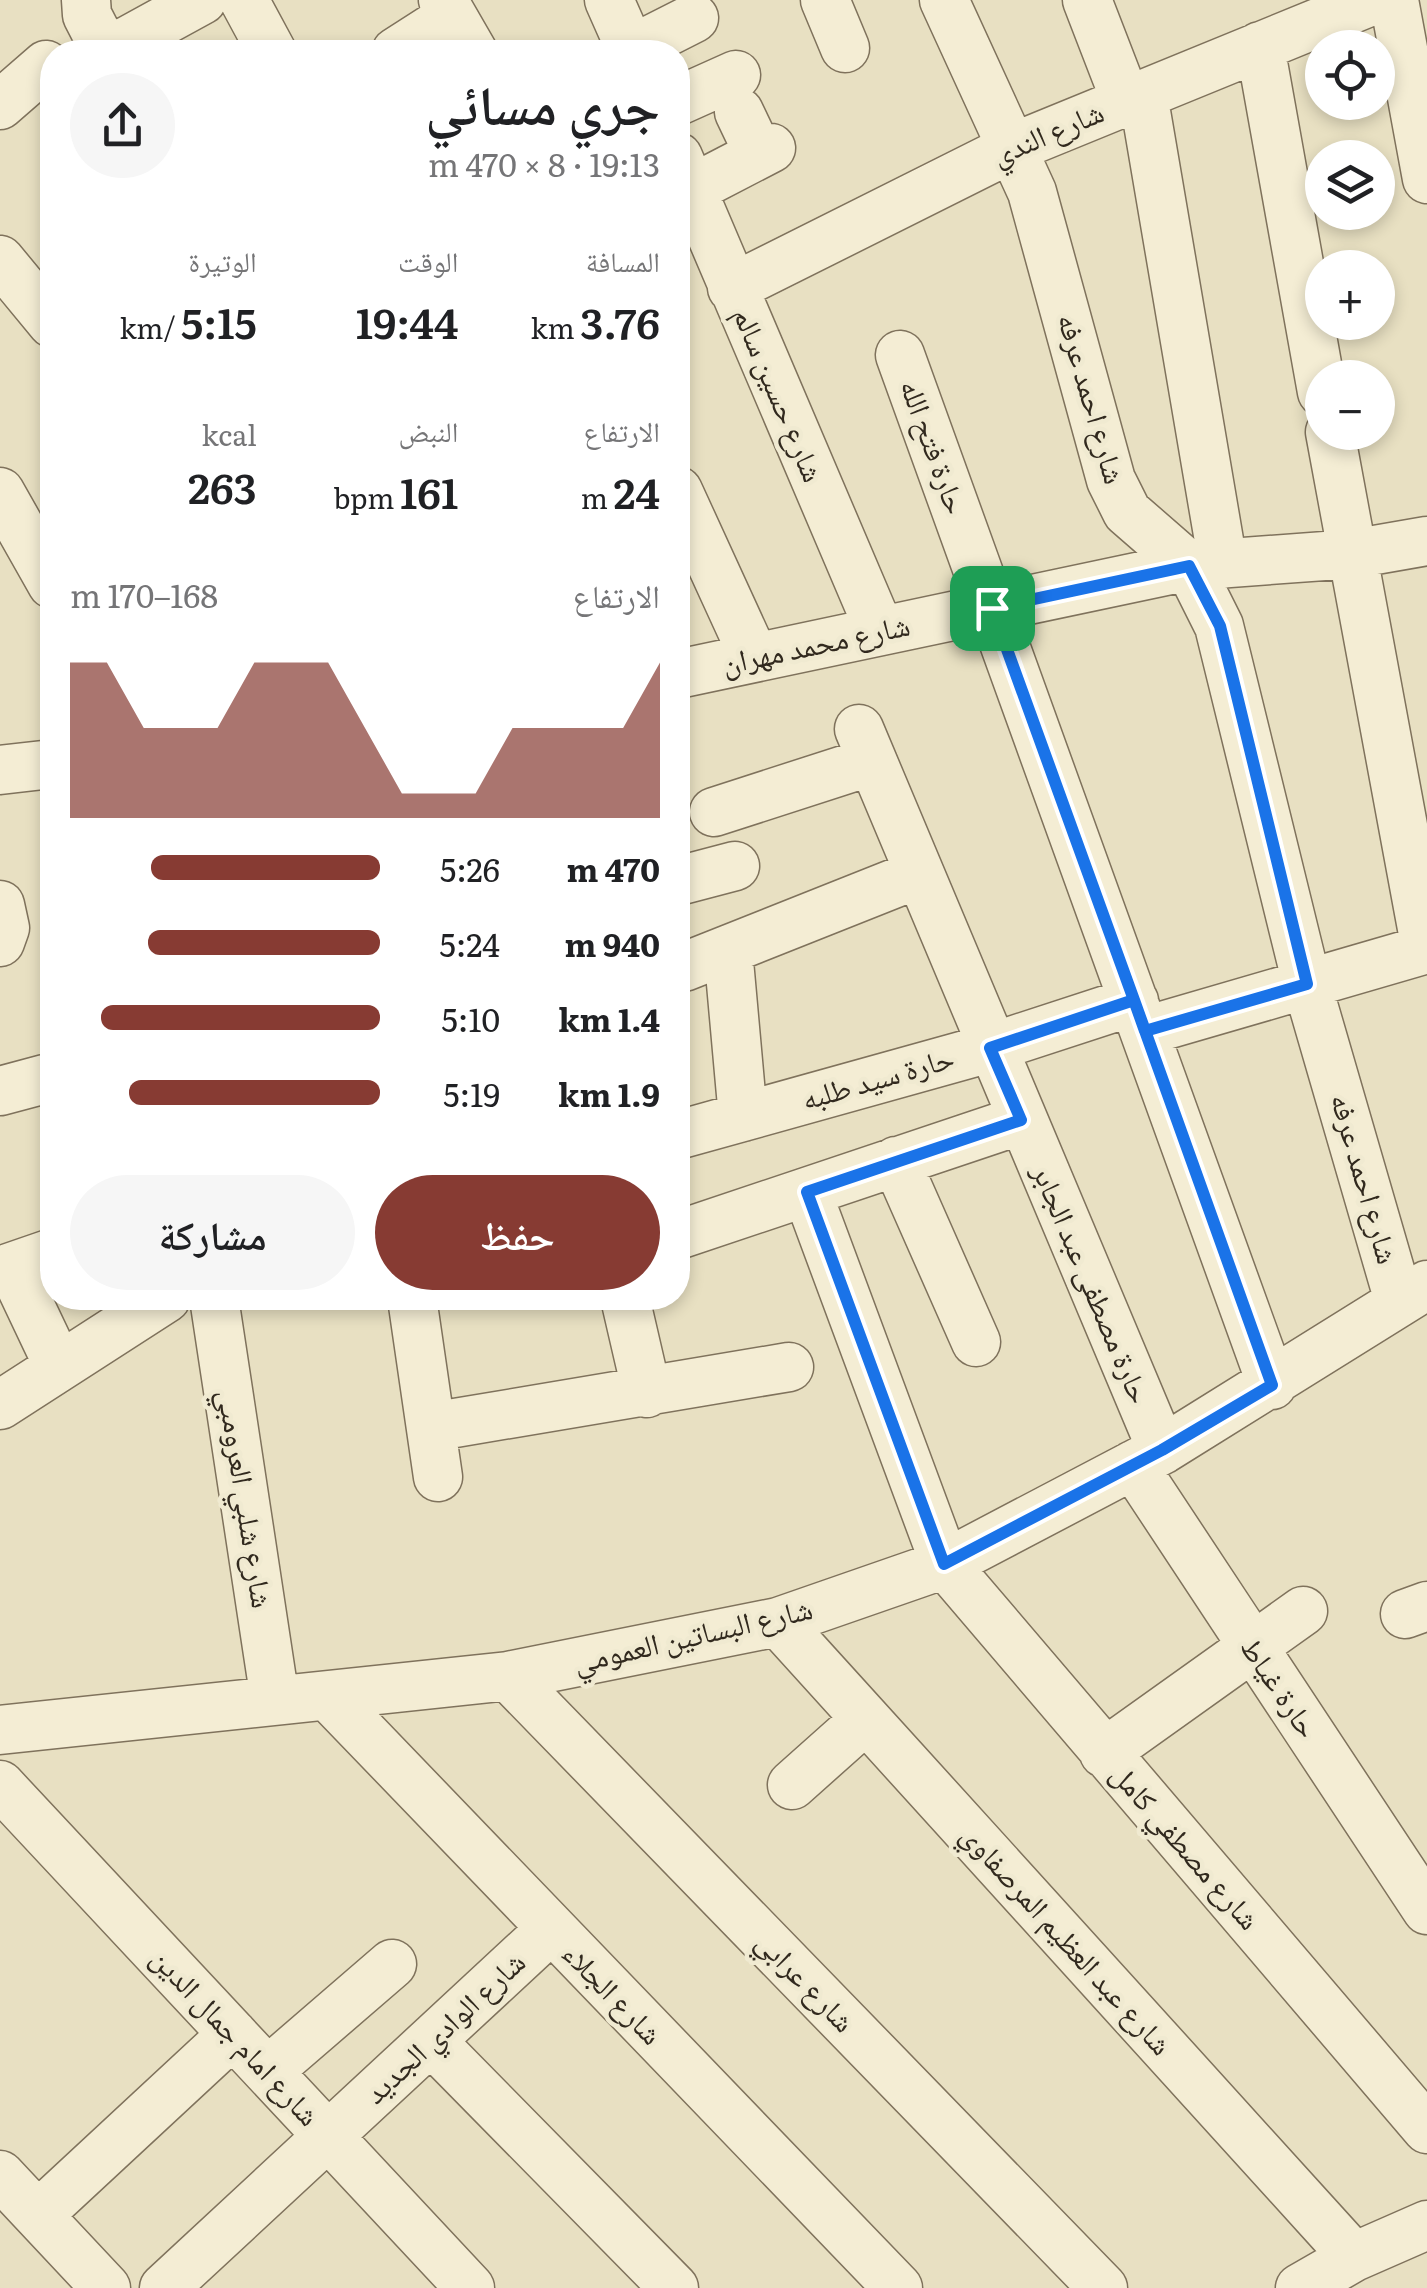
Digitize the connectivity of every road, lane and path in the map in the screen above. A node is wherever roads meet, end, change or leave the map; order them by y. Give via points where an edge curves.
1 (86, 0) edge
2 (202, 0) edge
3 (244, 0) edge
4 (609, 0) edge
5 (826, 0) edge
6 (944, 0) edge
7 (1087, 0) edge
8 (1374, 0) edge
9 (1394, 0) edge
10 (694, 18) dead end
11 (456, 23) edge
12 (101, 40) edge
13 (129, 40) edge
14 (266, 40) edge
15 (421, 40) edge
16 (626, 40) edge
17 (652, 40) edge
18 (1260, 46) junction
19 (845, 48) dead end
20 (40, 70) edge
21 (1135, 98) junction
22 (690, 104) edge
23 (0, 105) edge
24 (1012, 148) junction
25 (690, 169) edge
26 (1427, 179) edge
27 (690, 185) edge
28 (0, 260) edge
29 (732, 288) junction
30 (40, 308) edge
31 (900, 355) dead end
32 (1316, 360) edge
33 (1333, 450) edge
34 (0, 492) edge
35 (690, 518) edge
36 (1427, 541) edge
37 (1352, 554) junction
38 (40, 563) edge
39 (1206, 565) junction
40 (992, 608) junction
41 (880, 631) junction
42 (754, 657) junction
43 (690, 671) edge
44 (714, 812) dead end
45 (735, 866) dead end
46 (918, 874) junction
47 (690, 877) edge
48 (0, 905) edge
49 (0, 942) edge
50 (1426, 949) edge
51 (728, 950) junction
52 (690, 966) edge
53 (1307, 984) junction
54 (1140, 1016) junction
55 (990, 1048) junction
56 (40, 1080) edge
57 (0, 1090) edge
58 (743, 1117) junction
59 (1021, 1120) junction
60 (690, 1132) edge
61 (896, 1162) junction
62 (807, 1192) junction
63 (690, 1232) edge
64 (22, 1265) edge
65 (1413, 1293) edge
66 (147, 1310) edge
67 (216, 1310) edge
68 (414, 1310) edge
69 (628, 1310) edge
70 (976, 1342) dead end
71 (59, 1367) junction
72 (788, 1368) dead end
73 (1272, 1385) junction
74 (647, 1393) junction
75 (0, 1405) edge
76 (431, 1427) junction
77 (1148, 1458) junction
78 (438, 1477) dead end
79 (944, 1564) junction
80 (1303, 1612) dead end
81 (778, 1622) junction
82 (1252, 1648) junction
83 (508, 1676) junction
84 (329, 1697) junction
85 (276, 1700) junction
86 (866, 1719) junction
87 (0, 1730) edge
88 (1104, 1753) junction
89 (0, 1785) edge
90 (792, 1785) dead end
91 (1427, 1910) edge
92 (550, 1930) junction
93 (392, 1964) dead end
94 (233, 2034) junction
95 (432, 2042) junction
96 (268, 2071) junction
97 (1427, 2129) edge
98 (328, 2136) junction
99 (0, 2175) edge
100 (38, 2215) junction
101 (1427, 2225) edge
102 (1354, 2258) junction
103 (106, 2288) edge
104 (164, 2288) edge
105 (470, 2288) edge
106 (674, 2288) edge
107 (898, 2288) edge
108 (1102, 2288) edge
109 (1300, 2288) edge

1 - 12 street
2 - 13 street
3 - 14 street
4 - 16 street
5 - 19 street
6 - 24 street, شارع احمد عرفه
7 - 21 street
8 - 18 street, شارع الندي
9 - 26 street
10 - 17 street
11 - 15 street
18 - 21 street, شارع الندي
18 - 32 street
20 - 23 street
21 - 24 street, شارع الندي
21 - 39 street
22 - 25 street via 751,122
24 - 29 street, شارع الندي
24 - 39 street, شارع احمد عرفه via 1049,248 1111,480 1127,512
27 - 29 street, شارع حسين سالم
28 - 30 street
29 - 41 street, شارع حسين سالم
31 - 40 street, حارة فتح الله
33 - 37 street
34 - 38 street
35 - 42 street
36 - 37 street, شارع محمد مهران
37 - 39 street, شارع محمد مهران
37 - 50 street
39 - 40 street, شارع محمد مهران
39 - 53 street, شارع احمد عرفه
40 - 41 street, شارع محمد مهران
40 - 54 street, حارة فتح الله
41 - 42 street, شارع محمد مهران
42 - 43 street, شارع محمد مهران
44 - 46 street, حارة مصطفى عبد الجابر via 865,745
45 - 47 street
46 - 51 street
46 - 55 street, حارة مصطفى عبد الجابر
48 - 49 street
50 - 53 street, حارة سيد طلبه
51 - 52 street
51 - 58 street
53 - 54 street, حارة سيد طلبه
53 - 65 street, شارع احمد عرفه
54 - 55 street, حارة سيد طلبه
54 - 73 street, حارة فتح الله
55 - 58 street, حارة سيد طلبه
55 - 59 street, حارة مصطفى عبد الجابر
56 - 57 street
58 - 60 street, حارة سيد طلبه
59 - 61 street
59 - 77 street, حارة مصطفى عبد الجابر
61 - 62 street
61 - 70 street
62 - 63 street
62 - 79 street
64 - 71 street
65 - 73 street, شارع البساتين العمومي
66 - 71 street
67 - 85 street, شارع شلبي العرومبي
68 - 76 street
69 - 74 street
71 - 75 street
72 - 74 street
73 - 77 street, شارع البساتين العمومي
74 - 76 street
76 - 78 street
77 - 79 street, شارع البساتين العمومي
77 - 82 street, حارة غياط
79 - 81 street, شارع البساتين العمومي
79 - 88 street, شارع مصطفي كامل
80 - 82 street
81 - 83 street, شارع البساتين العمومي
81 - 86 street, شارع عبد العظيم المرصفاوي
82 - 88 street
82 - 91 street, حارة غياط
83 - 84 street, شارع البساتين العمومي
83 - 108 street, شارع عرابي
84 - 85 street, شارع البساتين العمومي
84 - 92 street, شارع الجلاء
85 - 87 street, شارع البساتين العمومي
86 - 90 street
86 - 102 street, شارع عبد العظيم المرصفاوي
88 - 97 street, شارع مصطفي كامل
89 - 94 street, شارع امام جمال الدين
92 - 95 street, شارع الوادي الجديد
92 - 107 street, شارع الجلاء
93 - 96 street
94 - 96 street, شارع امام جمال الدين
94 - 100 street
95 - 98 street, شارع الوادي الجديد
95 - 106 street
96 - 98 street, شارع امام جمال الدين
98 - 104 street, شارع الوادي الجديد
98 - 105 street, شارع امام جمال الدين
99 - 100 street
100 - 103 street
101 - 102 street
102 - 109 street

